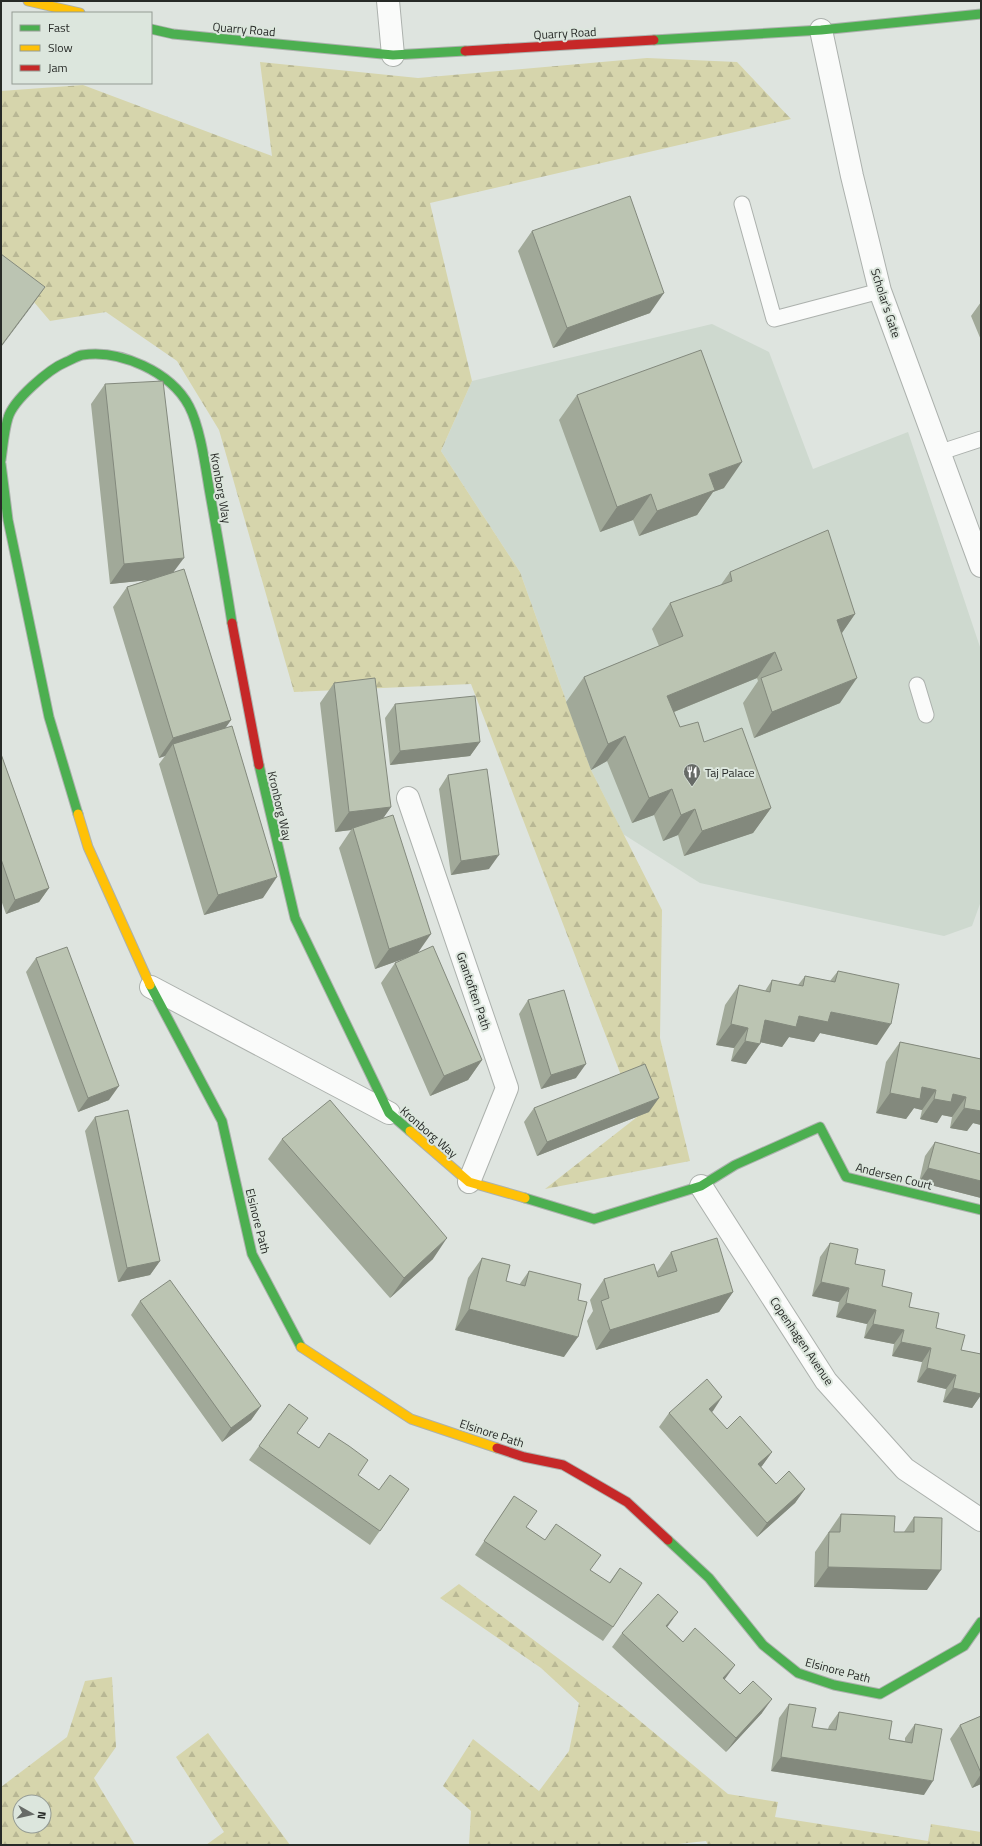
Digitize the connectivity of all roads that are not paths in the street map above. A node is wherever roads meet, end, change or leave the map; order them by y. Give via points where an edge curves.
1 (28, 1) edge
2 (388, 1) edge
3 (76, 12) edge
4 (981, 14) edge
5 (152, 29) edge
6 (822, 30) junction
7 (393, 55) junction
8 (742, 204) dead end
9 (880, 291) junction
10 (981, 439) edge
11 (938, 452) junction
12 (1, 460) edge
13 (1, 464) edge
14 (981, 566) edge
15 (917, 685) dead end
16 (926, 715) dead end
17 (408, 798) dead end
18 (151, 987) junction
19 (389, 1113) junction
20 (468, 1182) junction
21 (701, 1186) junction
22 (981, 1210) edge
23 (981, 1520) edge
24 (981, 1622) edge

1 - 3 street
2 - 7 street
4 - 6 street, Quarry Road
5 - 7 street, Quarry Road via 174,34
6 - 7 street, Quarry Road
6 - 9 street, Scholar's Gate via 852,176
8 - 9 lane via 774,319
9 - 11 street, Scholar's Gate
10 - 11 lane
11 - 14 street, Scholar's Gate
12 - 19 street, Kronborg Way via 8,417 16,404 41,378 61,364 82,355 103,354 123,357 142,365 176,389 189,406 201,443 254,746 294,918
13 - 18 street via 8,520 49,717 88,847
15 - 16 lane
17 - 20 street, Grantoften Path via 507,1088
18 - 19 street
18 - 24 street, Elsinore Path via 222,1121 252,1254 300,1348 412,1419 524,1457 563,1465 627,1502 710,1578 763,1645 798,1673 880,1694 964,1646
19 - 20 street, Kronborg Way
20 - 21 street, Kronborg Way via 594,1219
21 - 22 street, Andersen Court via 736,1165 820,1127 846,1177
21 - 23 street, Copenhagen Avenue via 826,1380 905,1469

